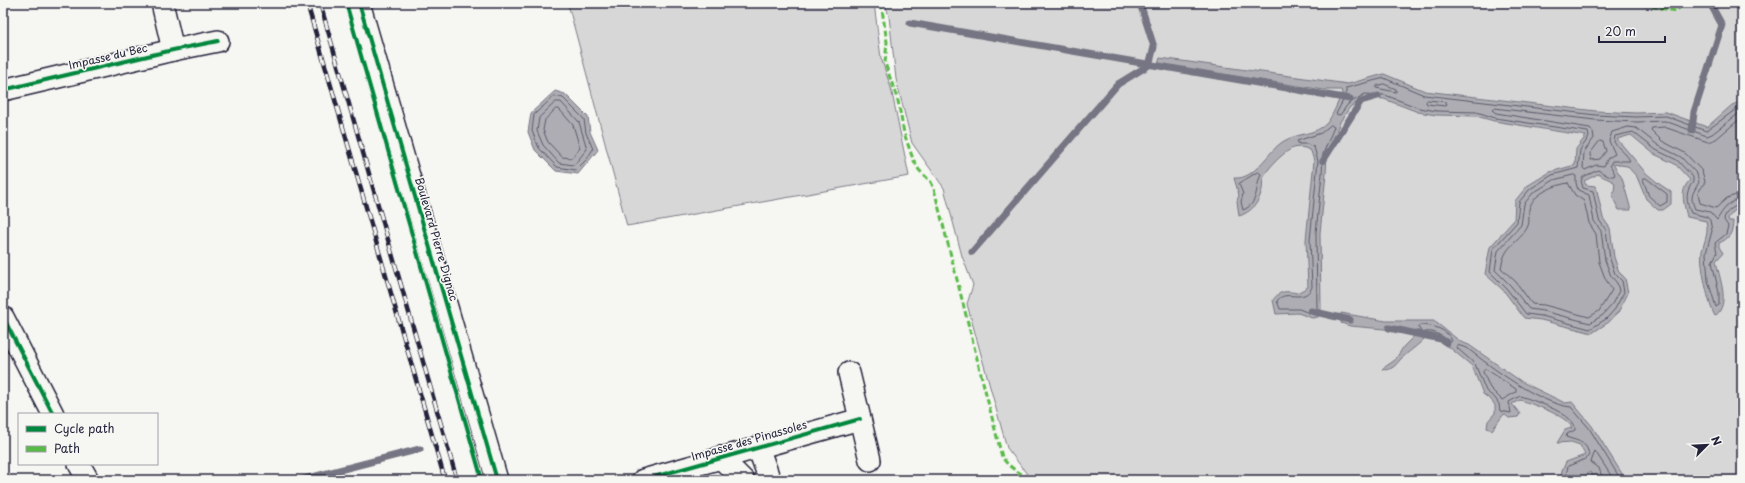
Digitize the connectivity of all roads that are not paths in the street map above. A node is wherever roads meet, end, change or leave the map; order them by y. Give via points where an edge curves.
1 (162, 3) edge
2 (359, 3) edge
3 (218, 42) dead end
4 (173, 50) junction
5 (3, 90) edge
6 (3, 317) edge
7 (849, 372) dead end
8 (52, 413) edge
9 (860, 418) junction
10 (758, 447) junction
11 (720, 457) junction
12 (870, 460) dead end
13 (80, 465) edge
14 (88, 480) edge
15 (497, 480) edge
16 (643, 480) edge
17 (743, 480) edge
18 (764, 480) edge

1 - 4 street
2 - 15 street, Boulevard Pierre Dignac
3 - 4 street, Impasse du Bec
4 - 5 street, Impasse du Bec
6 - 8 street
7 - 9 street
9 - 10 street, Impasse des Pinassoles
9 - 12 street
10 - 11 street, Impasse des Pinassoles
10 - 18 street, Impasse des Pinassoles via 768,476
11 - 16 street, Impasse des Pinassoles
11 - 17 street, Impasse des Pinassoles
13 - 14 street

